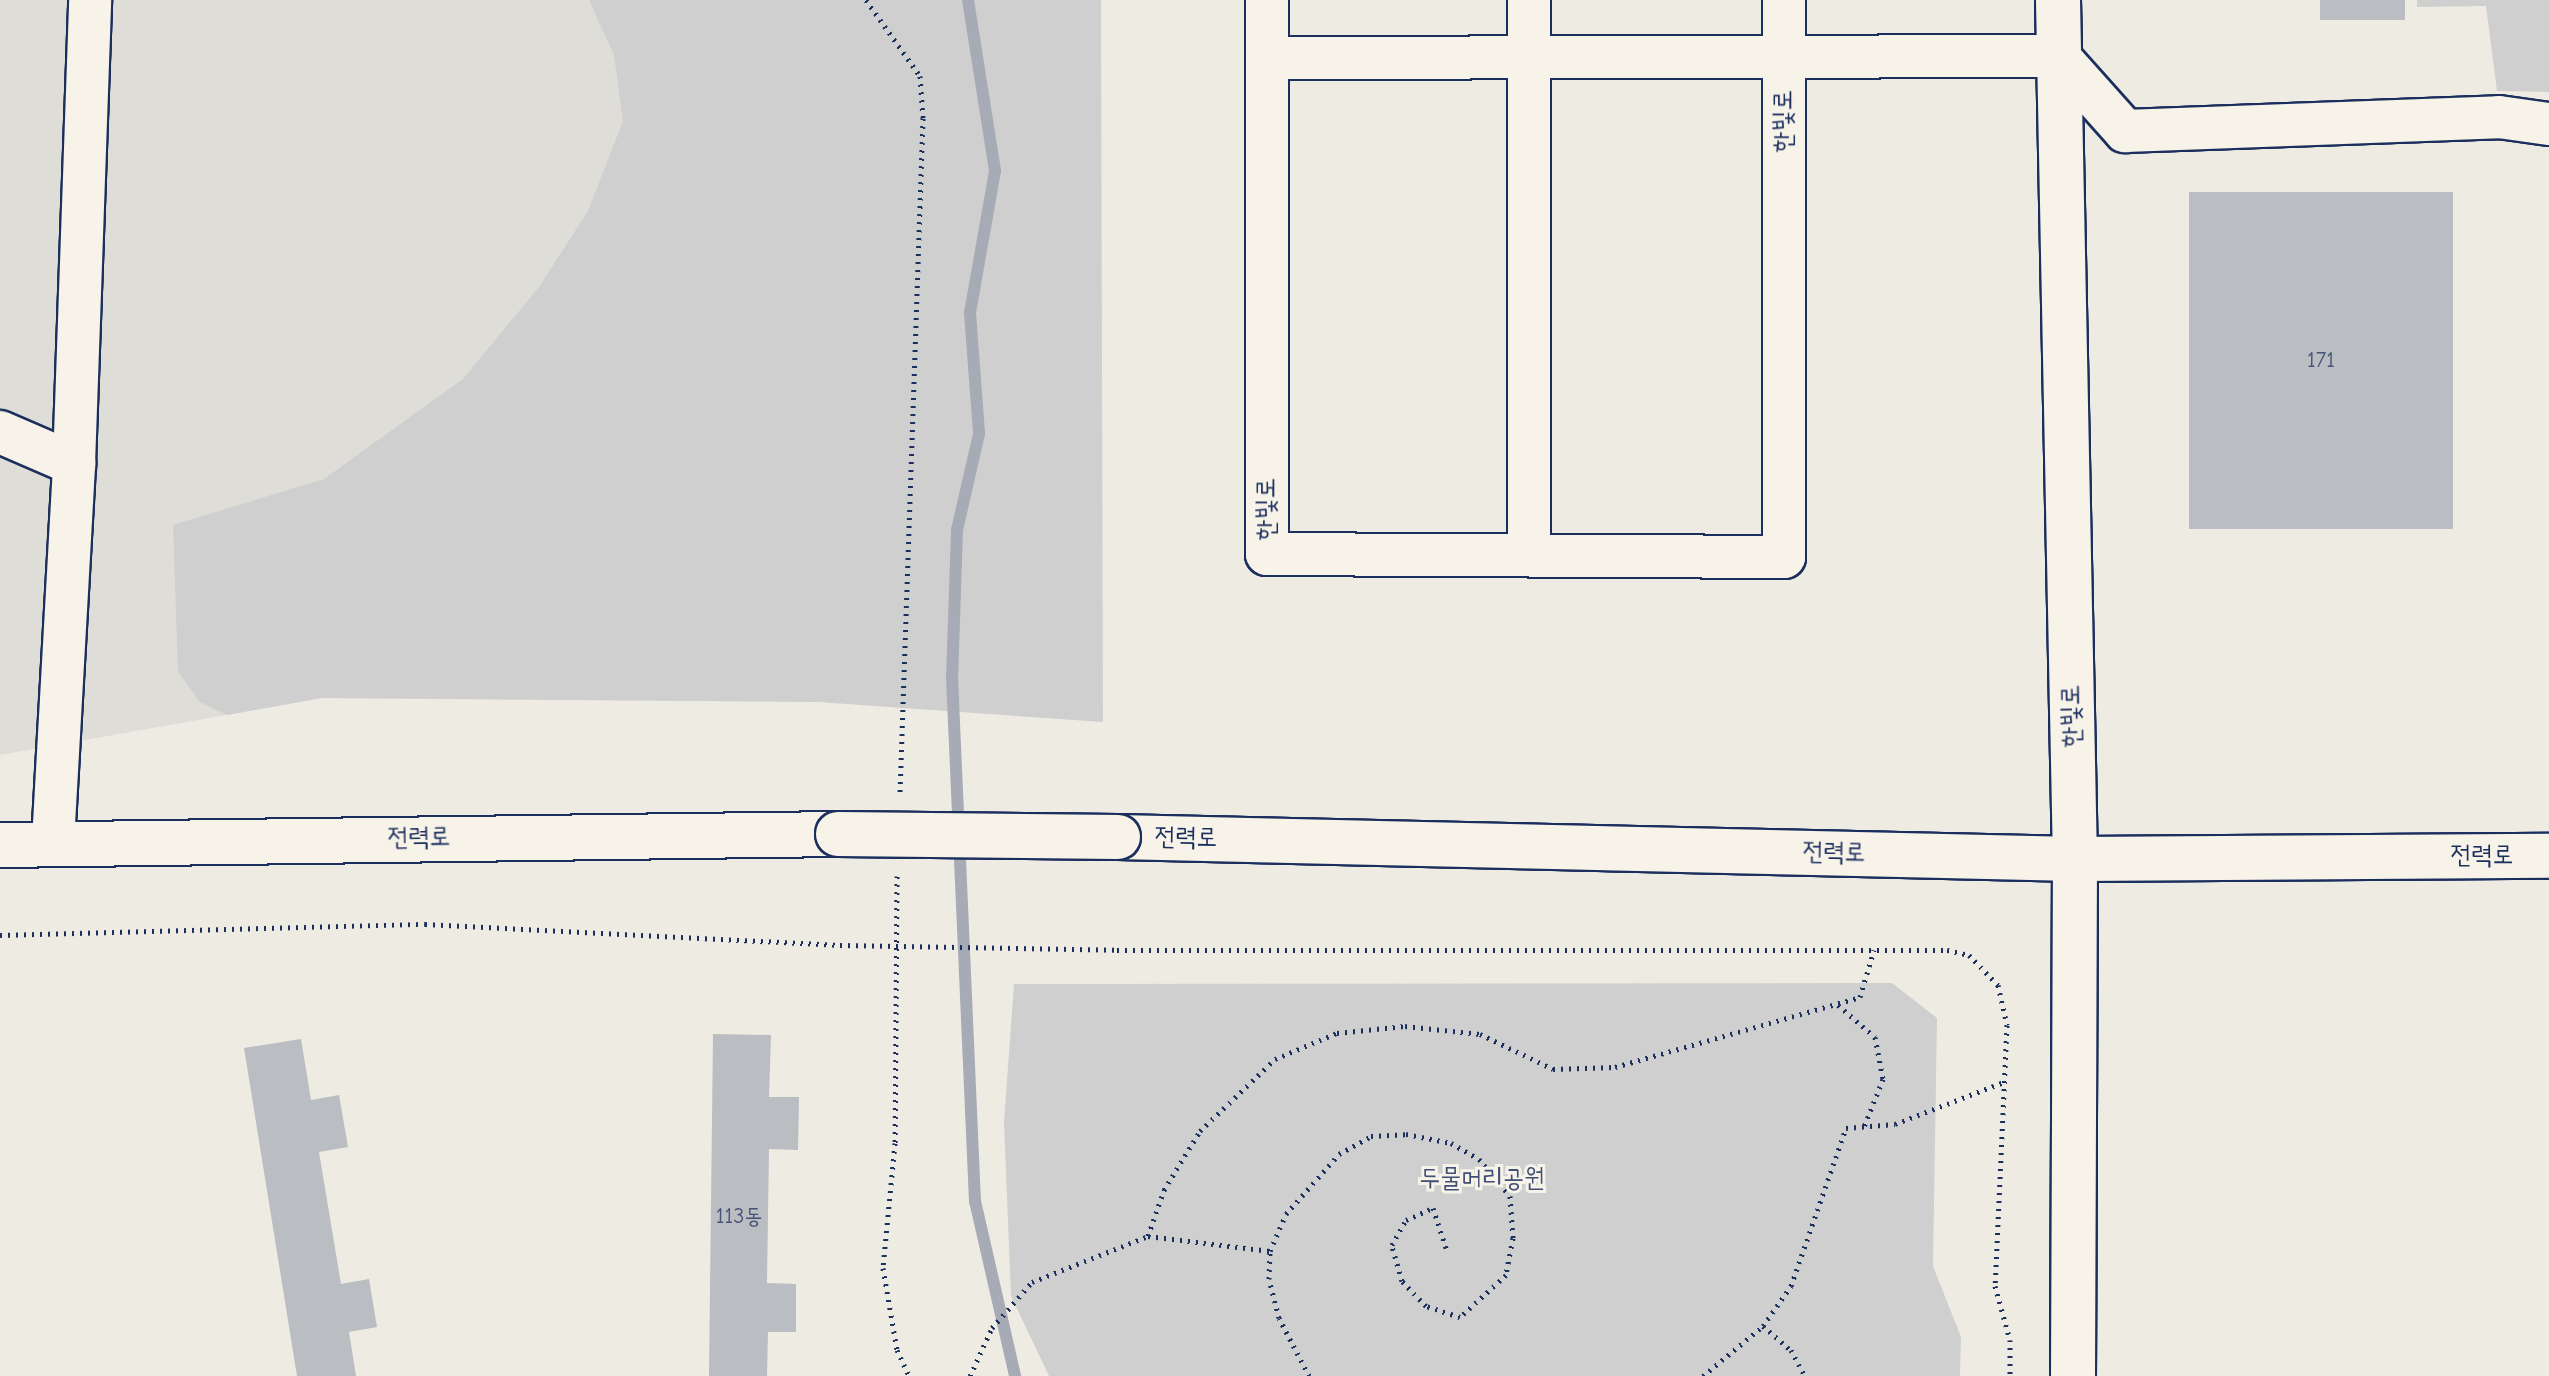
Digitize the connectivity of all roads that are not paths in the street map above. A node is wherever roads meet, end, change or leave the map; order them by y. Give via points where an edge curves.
1 (90, 0) edge
2 (1267, 0) edge
3 (1529, 0) edge
4 (1784, 0) edge
5 (2058, 0) edge
6 (1784, 54) junction
7 (1529, 55) junction
8 (2058, 56) junction
9 (1267, 58) junction
10 (2549, 124) edge
11 (0, 432) edge
12 (74, 464) junction
13 (1529, 555) junction
14 (53, 842) junction
15 (0, 845) edge
16 (2549, 856) edge
17 (2075, 859) junction
18 (2073, 1376) edge

1 - 12 street
2 - 9 street, 한빛로
3 - 7 street
4 - 6 street, 한빛로
5 - 8 street, 한빛로
6 - 7 street, 한빛로
6 - 8 street, 한빛로
6 - 13 street, 한빛로 via 1784,557
7 - 9 street, 한빛로
7 - 13 street
8 - 10 street via 2125,131 2499,117
8 - 17 street, 한빛로
9 - 13 street, 한빛로 via 1267,554
11 - 12 street
12 - 14 street
14 - 15 street, 전력로
14 - 17 street, 전력로, bridge via 838,834
16 - 17 street, 전력로
17 - 18 street, 한빛로

